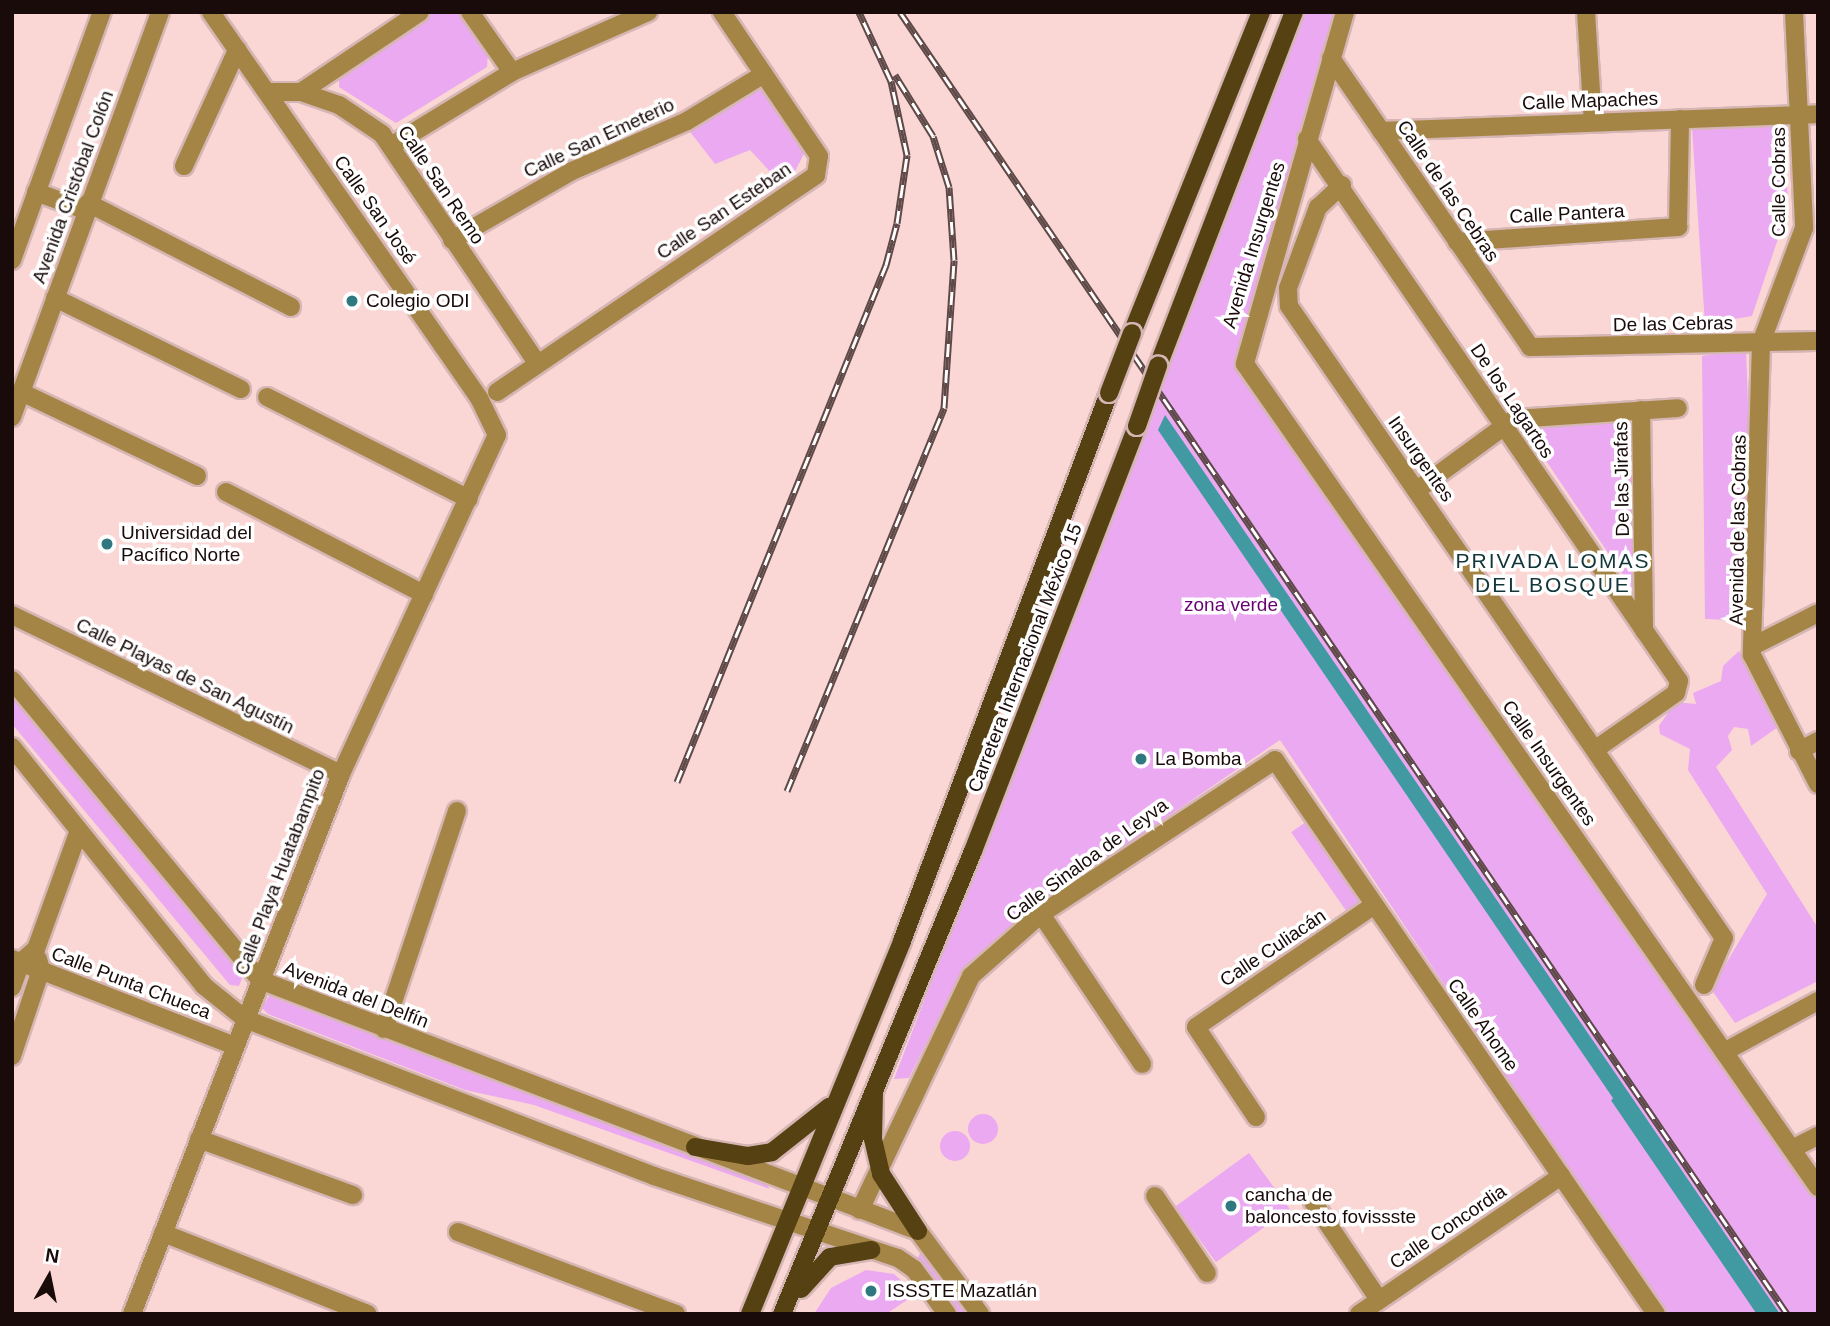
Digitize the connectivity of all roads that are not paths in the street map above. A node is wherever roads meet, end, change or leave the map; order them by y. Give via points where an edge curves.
1 (102, 12) edge
2 (160, 12) edge
3 (211, 12) edge
4 (420, 12) edge
5 (470, 12) edge
6 (648, 12) edge
7 (722, 12) edge
8 (1261, 12) edge
9 (1294, 12) edge
10 (1345, 12) edge
11 (1586, 12) edge
12 (1794, 12) edge
13 (237, 50) junction
14 (1331, 58) junction
15 (512, 72) junction
16 (764, 74) junction
17 (267, 92) junction
18 (301, 92) junction
19 (1809, 114) edge
20 (1680, 119) junction
21 (1593, 122) junction
22 (1381, 131) junction
23 (1307, 139) junction
24 (391, 146) junction
25 (184, 166) dead end
26 (1342, 186) junction
27 (36, 192) junction
28 (87, 207) junction
29 (1811, 228) edge
30 (452, 240) junction
31 (1457, 242) junction
32 (12, 260) edge
33 (55, 298) junction
34 (292, 307) dead end
35 (1818, 341) edge
36 (1761, 344) junction
37 (1530, 347) joint
38 (537, 363) junction
39 (1245, 364) joint
40 (241, 389) dead end
41 (21, 392) junction
42 (497, 392) dead end
43 (267, 397) dead end
44 (1678, 408) dead end
45 (1641, 410) junction
46 (12, 417) edge
47 (1504, 428) junction
48 (497, 435) joint
49 (197, 476) dead end
50 (1417, 490) junction
51 (226, 492) dead end
52 (470, 499) junction
53 (424, 594) junction
54 (1818, 613) edge
55 (12, 615) edge
56 (1644, 631) junction
57 (1758, 644) junction
58 (12, 680) edge
59 (1818, 741) edge
60 (12, 747) edge
61 (1596, 749) junction
62 (1799, 751) junction
63 (1275, 760) joint
64 (341, 774) junction
65 (1818, 784) edge
66 (457, 811) dead end
67 (78, 833) junction
68 (1374, 905) junction
69 (1041, 914) junction
70 (36, 949) junction
71 (17, 960) edge
72 (41, 970) junction
73 (260, 979) junction
74 (1704, 985) dead end
75 (12, 987) edge
76 (1818, 1001) edge
77 (245, 1019) junction
78 (384, 1030) junction
79 (235, 1046) junction
80 (1724, 1052) junction
81 (12, 1056) edge
82 (1142, 1064) dead end
83 (874, 1082) junction
84 (834, 1102) junction
85 (1256, 1117) dead end
86 (1818, 1136) edge
87 (199, 1139) junction
88 (695, 1147) junction
89 (1792, 1149) junction
90 (881, 1174) junction
91 (1561, 1176) junction
92 (1817, 1183) edge
93 (800, 1188) junction
94 (353, 1195) dead end
95 (1155, 1196) dead end
96 (827, 1199) junction
97 (1313, 1202) dead end
98 (860, 1210) junction
99 (788, 1222) junction
100 (815, 1231) junction
101 (918, 1231) junction
102 (458, 1232) dead end
103 (163, 1233) junction
104 (871, 1250) junction
105 (1207, 1273) dead end
106 (1379, 1300) junction
107 (132, 1314) edge
108 (368, 1314) edge
109 (676, 1314) edge
110 (750, 1314) edge
111 (782, 1314) edge
112 (947, 1314) edge
113 (980, 1314) edge
114 (1359, 1314) edge
115 (1656, 1314) edge

1 - 27 street, Avenida Cristóbal Colón
2 - 28 street, Avenida Cristóbal Colón
3 - 13 street, Calle San José
4 - 18 street
5 - 15 street
6 - 15 street
7 - 16 street, Calle San Esteban
8 - 84 main road, Carretera Internacional México 15, bridge via 1132,333 902,941
9 - 83 main road, Carretera Internacional México 15, bridge via 973,850
10 - 14 street
11 - 21 street
12 - 19 street, Calle Cobras
13 - 17 street, Calle San José
13 - 25 street
14 - 22 street, Calle de las Cebras
14 - 23 street
15 - 24 street
16 - 30 street, Calle San Emeterio via 687,121 572,171
16 - 38 street, Calle San Esteban via 820,156 816,175
17 - 18 street, Calle San Remo
17 - 48 street, Calle San José via 479,398
18 - 24 street, Calle San Remo via 359,116
19 - 20 street, Calle Mapaches
19 - 29 street, Calle Cobras
20 - 21 street, Calle Mapaches
20 - 31 street, Calle Pantera via 1678,227
21 - 22 street, Calle Mapaches
22 - 31 street, Calle de las Cebras
23 - 26 street, De los Lagartos
23 - 39 street, Avenida Insurgentes
24 - 30 street, Calle San Remo
26 - 47 street, De los Lagartos
26 - 50 street, Insurgentes via 1318,207 1286,298
27 - 28 street
27 - 32 street, Avenida Cristóbal Colón
28 - 33 street, Avenida Cristóbal Colón
28 - 34 street
29 - 36 street, Calle Cobras
30 - 38 street, Calle San Remo
31 - 37 street, Calle de las Cebras
33 - 40 street
33 - 41 street, Avenida Cristóbal Colón
35 - 36 street, De las Cebras
36 - 37 street, De las Cebras
36 - 57 street, Avenida de las Cobras
38 - 42 street, Calle San Esteban
39 - 80 street, Calle Insurgentes
41 - 46 street, Avenida Cristóbal Colón
41 - 49 street
43 - 52 street
44 - 45 street, De las Jirafas
45 - 47 street, De las Jirafas via 1514,419
45 - 56 street, De las Jirafas
47 - 50 street, De las Jirafas
47 - 56 street, De los Lagartos
48 - 52 street, Calle Playa Huatabampito
50 - 61 street, Insurgentes
51 - 53 street
52 - 53 street, Calle Playa Huatabampito
53 - 64 street, Calle Playa Huatabampito
54 - 57 street
55 - 64 street, Calle Playas de San Agustín
56 - 61 street, De los Lagartos via 1679,688
57 - 62 street, Avenida de las Cobras via 1754,667
58 - 73 street, Avenida del Delfín
59 - 62 street
60 - 67 street
61 - 74 street, Insurgentes via 1724,938 1724,950
62 - 65 street, Avenida de las Cobras
63 - 68 street, Calle Ahome
63 - 69 street, Calle Sinaloa de Leyva
64 - 73 street, Calle Playa Huatabampito
66 - 78 street
67 - 70 street
67 - 77 street via 204,986
68 - 85 street, Calle Culiacán via 1196,1027
68 - 91 street, Calle Ahome
69 - 82 street
69 - 90 street, Calle Sinaloa de Leyva via 963,988
70 - 71 street
70 - 72 street
71 - 72 street, Calle Punta Chueca
71 - 75 street
72 - 79 street, Calle Punta Chueca
72 - 81 street
73 - 77 street, Calle Playa Huatabampito
73 - 78 street, Avenida del Delfín
76 - 80 street
77 - 79 street, Calle Playa Huatabampito
77 - 99 street
78 - 88 street, Avenida del Delfín
79 - 87 street, Calle Playa Huatabampito
80 - 89 street, Calle Insurgentes
83 - 90 main road via 873,1139
83 - 96 main road, Carretera Internacional México 15
84 - 88 main road via 794,1141 772,1152 748,1156
84 - 93 main road, Carretera Internacional México 15
86 - 89 street
87 - 94 street
87 - 103 street, Calle Playa Huatabampito
88 - 93 street, Avenida del Delfín
89 - 92 street, Calle Insurgentes
90 - 98 street, Calle Sinaloa de Leyva
90 - 101 main road
91 - 106 street, Calle Concordia
91 - 115 street, Calle Ahome
93 - 96 street
93 - 99 main road, Carretera Internacional México 15
95 - 105 street
96 - 98 street
96 - 100 main road, Carretera Internacional México 15
97 - 106 street
98 - 101 street
99 - 100 street
99 - 110 main road, Carretera Internacional México 15
100 - 104 street
100 - 111 main road, Carretera Internacional México 15
101 - 113 street
102 - 109 street
103 - 107 street, Calle Playa Huatabampito
103 - 108 street
104 - 111 main road via 847,1251 819,1263
104 - 112 street via 914,1269
106 - 114 street, Calle Concordia

